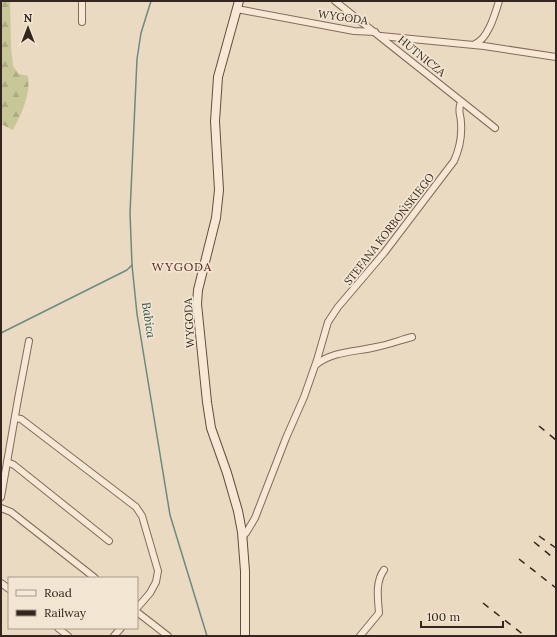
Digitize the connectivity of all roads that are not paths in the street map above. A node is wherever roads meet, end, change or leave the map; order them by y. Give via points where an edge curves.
1 (82, 1) edge
2 (335, 1) edge
3 (499, 1) edge
4 (238, 5) edge
5 (82, 22) dead end
6 (378, 34) junction
7 (473, 45) junction
8 (556, 57) edge
9 (461, 102) junction
10 (495, 128) dead end
11 (412, 337) dead end
12 (29, 341) dead end
13 (315, 365) junction
14 (15, 418) junction
15 (7, 462) junction
16 (1, 497) edge
17 (1, 508) edge
18 (242, 537) junction
19 (109, 541) dead end
20 (384, 570) dead end
21 (94, 577) edge
22 (138, 607) edge
23 (138, 613) edge
24 (59, 629) edge
25 (68, 636) edge
26 (168, 636) edge
27 (246, 636) edge
28 (360, 636) edge

1 - 5 street
2 - 6 street, HUTNICZA
3 - 7 street via 493,21 479,43
4 - 6 street, WYGODA
4 - 18 street, WYGODA via 218,77 215,121 219,190 216,218 198,290 197,304 211,428 238,511
6 - 7 street, WYGODA
6 - 9 street, HUTNICZA
7 - 8 street, WYGODA
9 - 10 street, HUTNICZA
9 - 13 street, STEFANA KORBOŃSKIEGO via 458,107 461,124 459,150 454,161 328,322
11 - 13 street via 378,347 334,355
12 - 14 street
13 - 18 street, STEFANA KORBOŃSKIEGO via 255,518
14 - 15 street
14 - 22 street via 20,419 136,508 142,516 158,571 150,593
15 - 16 street
15 - 19 street
17 - 21 street via 11,512
18 - 27 street, WYGODA
20 - 28 street via 378,585 379,613
23 - 26 street
24 - 25 street

